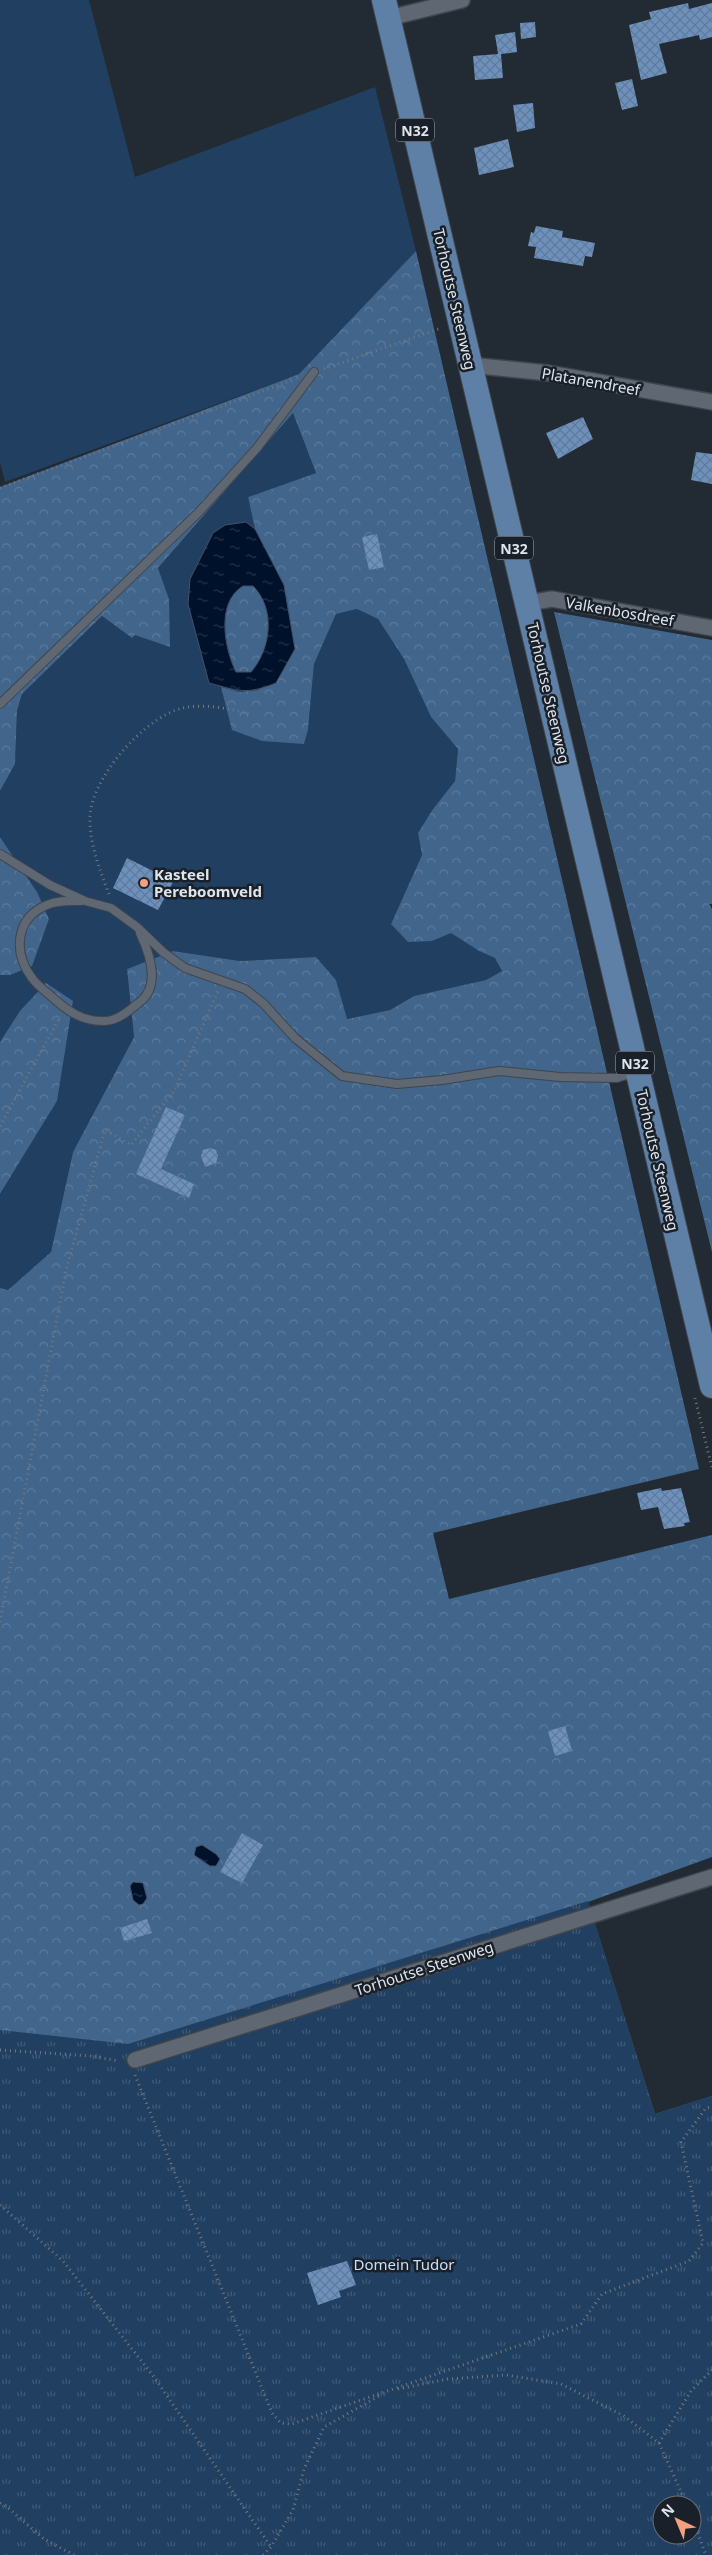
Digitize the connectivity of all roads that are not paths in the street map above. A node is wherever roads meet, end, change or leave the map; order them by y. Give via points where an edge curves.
1 (462, 0) edge
2 (386, 9) edge
3 (470, 365) junction
4 (314, 372) road end
5 (712, 402) edge
6 (528, 603) junction
7 (712, 628) edge
8 (0, 704) edge
9 (0, 854) edge
10 (85, 901) junction
11 (137, 927) junction
12 (637, 1072) junction
13 (712, 1386) edge
14 (712, 1877) edge
15 (128, 2063) road end

1 - 2 street
2 - 3 main road, Torhoutse Steenweg / N32
3 - 5 street, Platanendreef via 548,373
3 - 6 main road, Torhoutse Steenweg / N32
4 - 8 lane via 257,448 199,512
6 - 7 street, Valkenbosdreef via 552,599
6 - 12 main road, Torhoutse Steenweg / N32
9 - 10 lane via 37,878
10 - 11 lane via 111,908
10 - 11 lane via 46,905 31,916 21,930 18,944 32,979 65,1009 85,1020 107,1022 127,1013 146,997 152,978 150,952
11 - 12 lane via 185,968 245,989 263,1003 295,1038 342,1076 397,1084 499,1070 560,1077 617,1078
12 - 13 main road, Torhoutse Steenweg / N32
14 - 15 street, Torhoutse Steenweg

